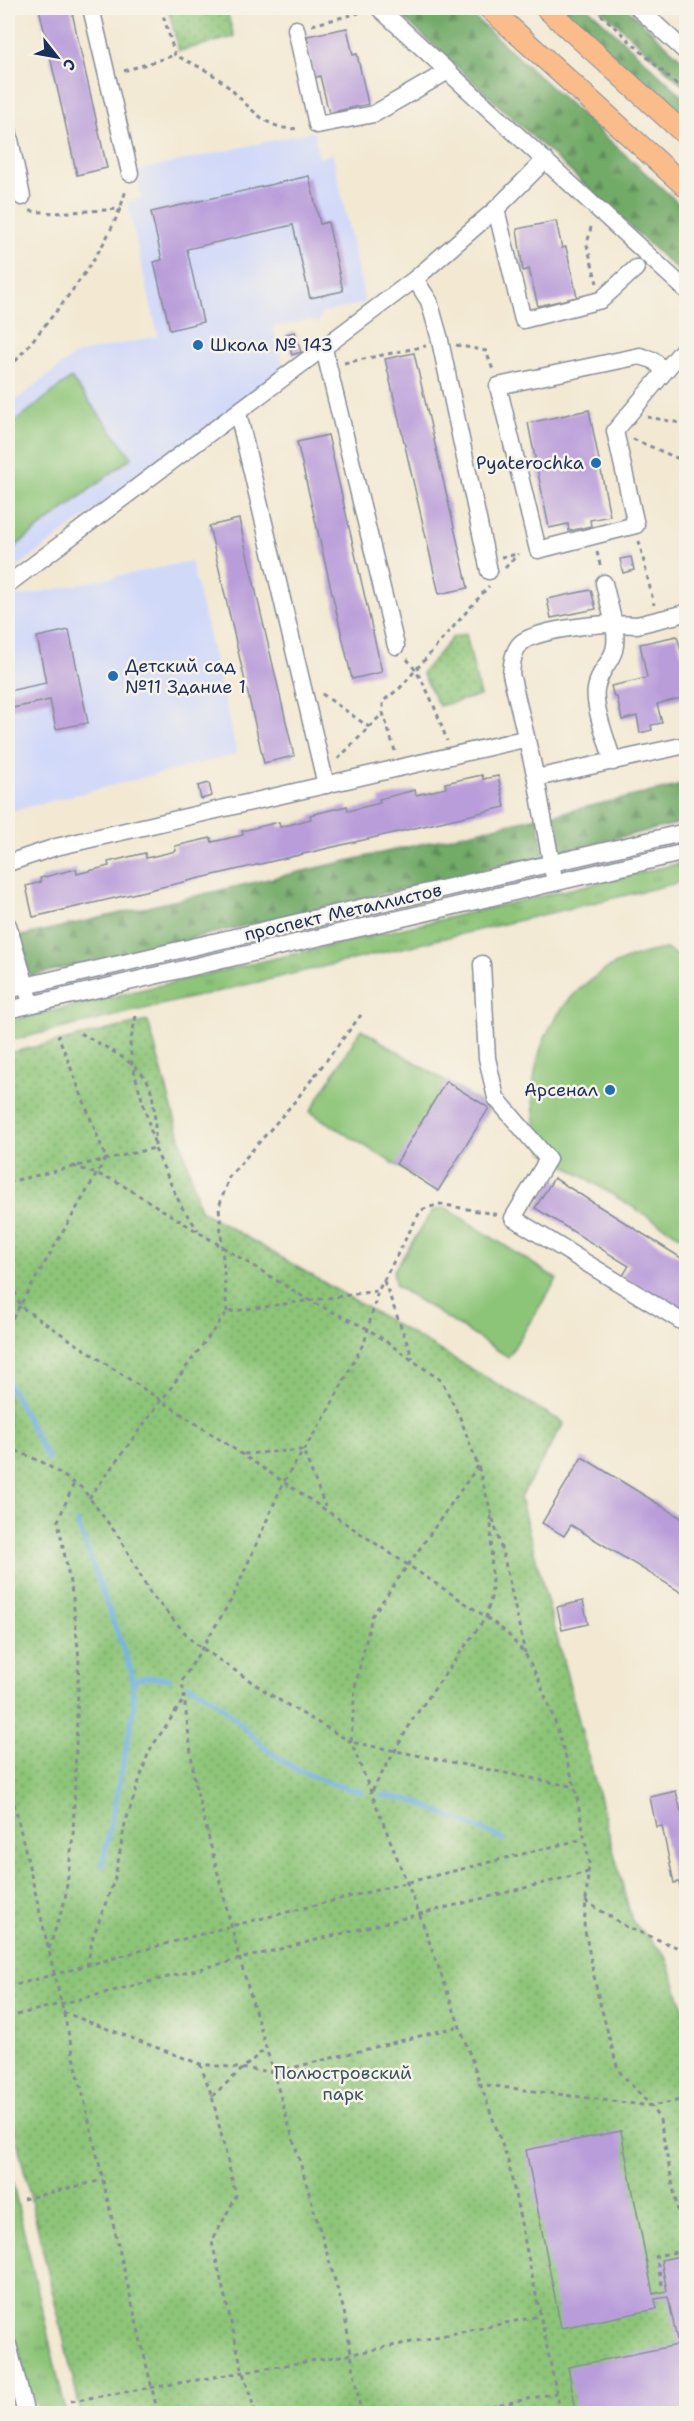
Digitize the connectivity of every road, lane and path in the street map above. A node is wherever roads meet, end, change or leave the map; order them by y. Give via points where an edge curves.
1 (91, 8) edge
2 (161, 8) edge
3 (379, 8) edge
4 (489, 8) edge
5 (546, 8) edge
6 (594, 8) edge
7 (638, 8) edge
8 (359, 13) dead end
9 (296, 29) joint
10 (687, 52) edge
11 (175, 55) junction
12 (448, 70) junction
13 (108, 76) junction
14 (687, 93) edge
15 (317, 125) junction
16 (8, 130) edge
17 (687, 135) edge
18 (545, 160) junction
19 (130, 172) dead end
20 (687, 187) edge
21 (24, 204) joint
22 (496, 209) junction
23 (591, 227) dead end
24 (636, 268) dead end
25 (415, 279) junction
26 (687, 290) edge
27 (601, 300) junction
28 (440, 343) junction
29 (687, 346) edge
30 (324, 349) junction
31 (8, 358) edge
32 (328, 367) junction
33 (9, 369) edge
34 (664, 370) junction
35 (498, 386) junction
36 (238, 413) junction
37 (627, 414) junction
38 (687, 424) edge
39 (615, 431) junction
40 (687, 462) edge
41 (636, 525) junction
42 (594, 536) junction
43 (538, 550) junction
44 (518, 554) junction
45 (491, 572) junction
46 (604, 583) joint
47 (8, 584) edge
48 (687, 613) edge
49 (658, 620) junction
50 (614, 624) junction
51 (396, 646) joint
52 (416, 670) junction
53 (301, 679) junction
54 (383, 713) junction
55 (369, 727) junction
56 (524, 739) junction
57 (687, 745) edge
58 (452, 756) junction
59 (613, 762) junction
60 (399, 768) junction
61 (536, 778) junction
62 (324, 779) junction
63 (687, 832) edge
64 (687, 852) edge
65 (8, 863) edge
66 (551, 864) junction
67 (555, 882) junction
68 (8, 925) edge
69 (482, 964) dead end
70 (27, 986) junction
71 (8, 990) edge
72 (31, 1004) junction
73 (8, 1010) edge
74 (361, 1015) dead end
75 (136, 1016) dead end
76 (77, 1030) dead end
77 (58, 1035) dead end
78 (132, 1064) junction
79 (155, 1148) junction
80 (106, 1158) junction
81 (74, 1166) junction
82 (98, 1173) junction
83 (8, 1182) edge
84 (513, 1218) junction
85 (200, 1232) junction
86 (220, 1244) junction
87 (8, 1275) edge
88 (384, 1281) junction
89 (378, 1291) junction
90 (310, 1301) junction
91 (21, 1307) junction
92 (8, 1308) edge
93 (227, 1312) junction
94 (687, 1324) edge
95 (8, 1326) edge
96 (368, 1329) junction
97 (413, 1361) junction
98 (161, 1402) junction
99 (8, 1447) edge
100 (303, 1450) junction
101 (242, 1454) junction
102 (478, 1466) junction
103 (284, 1481) junction
104 (74, 1483) junction
105 (89, 1498) junction
106 (325, 1508) junction
107 (490, 1510) junction
108 (408, 1566) junction
109 (486, 1617) junction
110 (201, 1647) junction
111 (526, 1655) junction
112 (183, 1701) junction
113 (351, 1742) junction
114 (393, 1751) junction
115 (8, 1777) edge
116 (575, 1787) junction
117 (372, 1791) junction
118 (583, 1839) junction
119 (588, 1872) junction
120 (408, 1884) junction
121 (585, 1901) junction
122 (419, 1913) junction
123 (231, 1926) junction
124 (48, 1951) junction
125 (687, 1951) edge
126 (240, 1960) junction
127 (87, 1966) junction
128 (54, 1975) junction
129 (8, 1987) edge
130 (61, 2004) junction
131 (63, 2012) junction
132 (8, 2017) edge
133 (460, 2026) junction
134 (267, 2046) junction
135 (200, 2064) junction
136 (241, 2069) junction
137 (275, 2072) junction
138 (478, 2084) junction
139 (212, 2096) junction
140 (687, 2099) edge
141 (651, 2106) junction
142 (103, 2180) junction
143 (23, 2199) dead end
144 (686, 2252) edge
145 (662, 2285) dead end
146 (540, 2316) junction
147 (8, 2345) edge
148 (352, 2354) junction
149 (243, 2373) junction
150 (153, 2388) junction
151 (556, 2393) junction
152 (71, 2402) dead end
153 (26, 2414) edge
154 (158, 2414) edge
155 (256, 2414) edge
156 (361, 2414) edge
157 (456, 2414) edge
158 (561, 2414) edge

1 - 13 street
2 - 11 path
3 - 12 street
4 - 20 main road
5 - 17 main road
6 - 14 path
7 - 10 street
8 - 9 path
9 - 15 street
11 - 13 path
11 - 15 path via 216,77 269,123 288,130
12 - 15 street via 374,114
12 - 18 street
13 - 19 street
16 - 21 street
18 - 22 street
18 - 26 street
21 - 33 path via 55,213 121,209 77,284
22 - 25 street
22 - 27 street via 523,320
23 - 27 path via 587,245
24 - 27 street
25 - 28 street via 429,301
25 - 30 street
28 - 32 path
28 - 35 path via 486,351
28 - 45 street
29 - 34 street
30 - 32 street
30 - 36 street
31 - 33 path
32 - 51 street
34 - 35 street via 653,360 640,356
34 - 37 street
35 - 43 street
36 - 47 street
36 - 53 street
37 - 38 path
37 - 39 street
39 - 40 path
39 - 41 street
41 - 42 street
41 - 49 path
42 - 43 street
42 - 46 path
43 - 44 path
44 - 45 path
44 - 45 path
45 - 52 path
46 - 50 street
48 - 49 street
49 - 50 street via 637,625
50 - 56 street via 533,636 520,644 510,674
50 - 59 street via 615,653 596,688
51 - 52 path
52 - 54 path via 382,701
52 - 58 path
53 - 55 path
53 - 62 street
54 - 55 path
54 - 60 path
55 - 62 path
56 - 58 street
56 - 61 street
57 - 59 street
58 - 60 street
59 - 61 street
60 - 62 street
61 - 66 street
62 - 65 street
63 - 66 street, проспект Металлистов
64 - 67 street, проспект Металлистов
66 - 67 street
66 - 70 street, проспект Металлистов
67 - 72 street, проспект Металлистов
68 - 70 street
69 - 84 street via 488,1058 496,1098 548,1159
70 - 71 street, проспект Металлистов
70 - 72 street
72 - 73 street, проспект Металлистов
74 - 86 path via 230,1177 219,1207
75 - 78 path via 130,1044
76 - 78 path
77 - 80 path
78 - 79 path
78 - 79 path via 150,1085
79 - 80 path
79 - 85 path via 181,1206
80 - 81 path
80 - 82 path
81 - 82 path
81 - 83 path
82 - 85 path
82 - 91 path
84 - 88 path via 440,1204 421,1210
84 - 94 street
85 - 86 path
86 - 90 path
86 - 93 path
87 - 91 path
88 - 89 path
88 - 97 path
89 - 90 path
89 - 96 path
90 - 93 path
90 - 96 path
91 - 92 path
91 - 95 path
91 - 98 path
93 - 98 path
96 - 97 path
96 - 100 path via 326,1415
97 - 102 path via 442,1381
98 - 101 path
98 - 105 path
99 - 104 path via 44,1463
100 - 101 path
100 - 103 path
100 - 106 path
101 - 103 path
102 - 107 path
102 - 108 path
103 - 106 path
103 - 110 path via 233,1597
104 - 105 path
104 - 124 path via 58,1521 73,1598 79,1659 73,1836 65,1900
105 - 110 path via 121,1540 150,1593
106 - 108 path
107 - 109 path via 492,1594
107 - 111 path
108 - 109 path
108 - 113 path via 372,1616 356,1687
109 - 111 path
109 - 114 path
110 - 112 path via 182,1681
110 - 113 path via 274,1697
111 - 116 path via 539,1680
112 - 123 path via 195,1784
112 - 127 path via 149,1751
113 - 114 path
113 - 117 path
114 - 116 path
114 - 117 path
115 - 124 path
116 - 118 path
117 - 120 path
118 - 119 path
118 - 120 path
119 - 121 path
119 - 122 path
120 - 122 path
120 - 123 path
121 - 125 path via 627,1927
121 - 141 path via 584,1926 618,2070
122 - 126 path
122 - 133 path
123 - 126 path
123 - 127 path
124 - 128 path
126 - 130 path
126 - 134 path
127 - 128 path
128 - 129 path
128 - 130 path
130 - 131 path
130 - 132 path
131 - 135 path
131 - 142 path
133 - 137 path
133 - 138 path
134 - 136 path
134 - 137 path
135 - 136 path
135 - 139 path
136 - 137 path
136 - 139 path
137 - 148 path via 344,2311
138 - 141 path
138 - 146 path via 508,2161
139 - 149 path via 236,2196 212,2242
140 - 141 path
141 - 144 path via 660,2120
142 - 143 path
142 - 150 path
144 - 145 path via 656,2256
146 - 148 path
146 - 151 path
147 - 153 street
148 - 149 path
148 - 156 path
149 - 150 path
149 - 155 path
150 - 152 path
150 - 154 path
151 - 157 path
151 - 158 path

